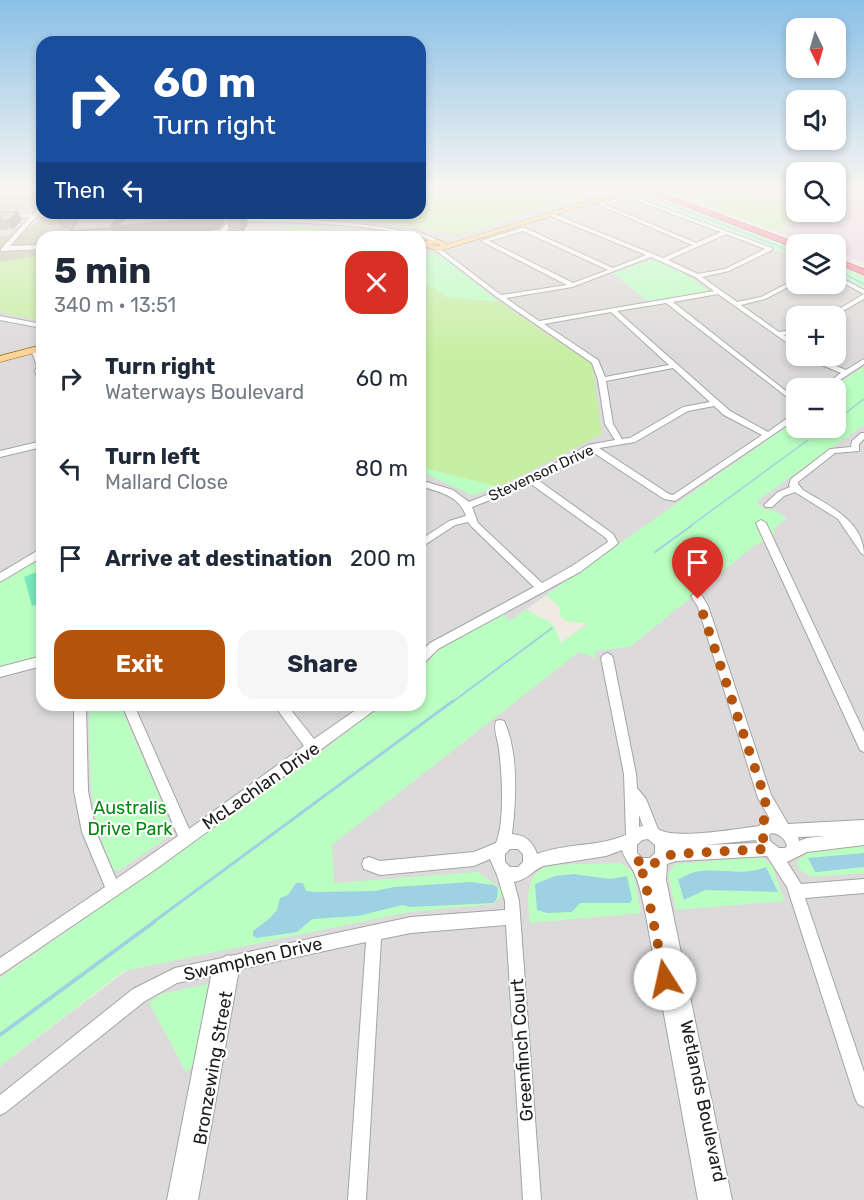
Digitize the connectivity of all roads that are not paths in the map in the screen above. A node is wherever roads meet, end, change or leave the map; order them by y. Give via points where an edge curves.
1 (9, 244) edge
2 (426, 244) edge
3 (435, 244) edge
4 (448, 244) edge
5 (490, 244) edge
6 (555, 244) edge
7 (623, 244) edge
8 (755, 244) edge
9 (696, 245) edge
10 (440, 246) junction
11 (36, 247) edge
12 (652, 255) junction
13 (663, 260) junction
14 (846, 262) edge
15 (846, 263) edge
16 (864, 268) edge
17 (613, 270) junction
18 (864, 272) edge
19 (697, 276) junction
20 (846, 283) edge
21 (573, 285) junction
22 (786, 286) edge
23 (719, 292) junction
24 (864, 294) edge
25 (500, 297) junction
26 (668, 301) junction
27 (735, 304) junction
28 (845, 306) edge
29 (612, 310) junction
30 (0, 318) edge
31 (538, 323) junction
32 (36, 325) edge
33 (786, 333) edge
34 (778, 334) junction
35 (786, 340) edge
36 (36, 350) edge
37 (0, 359) edge
38 (864, 361) edge
39 (674, 366) junction
40 (831, 366) edge
41 (847, 373) junction
42 (839, 378) edge
43 (602, 380) junction
44 (786, 394) edge
45 (715, 403) junction
46 (786, 423) edge
47 (768, 435) junction
48 (864, 435) edge
49 (620, 442) junction
50 (36, 445) edge
51 (591, 447) junction
52 (856, 449) junction
53 (0, 454) edge
54 (864, 456) edge
55 (532, 480) junction
56 (426, 485) edge
57 (795, 489) junction
58 (769, 505) dead end
59 (467, 506) junction
60 (470, 518) junction
61 (761, 523) dead end
62 (426, 541) edge
63 (864, 551) edge
64 (36, 556) edge
65 (0, 578) edge
66 (541, 588) junction
67 (696, 596) dead end
68 (426, 654) edge
69 (607, 658) dead end
70 (36, 663) edge
71 (0, 672) edge
72 (80, 711) edge
73 (131, 711) edge
74 (285, 711) edge
75 (364, 711) edge
76 (500, 724) dead end
77 (864, 746) edge
78 (314, 749) junction
79 (632, 792) junction
80 (765, 798) junction
81 (508, 821) junction
82 (864, 827) edge
83 (764, 830) junction
84 (784, 830) junction
85 (655, 837) junction
86 (631, 838) junction
87 (864, 838) edge
88 (186, 839) junction
89 (502, 846) junction
90 (524, 846) junction
91 (603, 851) junction
92 (770, 851) junction
93 (792, 852) junction
94 (557, 855) junction
95 (474, 859) junction
96 (635, 859) junction
97 (661, 860) junction
98 (369, 864) dead end
99 (503, 869) junction
100 (527, 869) junction
101 (864, 886) edge
102 (794, 887) junction
103 (113, 890) junction
104 (512, 909) junction
105 (374, 933) junction
106 (228, 963) junction
107 (0, 967) edge
108 (864, 1098) edge
109 (0, 1106) edge
110 (176, 1200) edge
111 (189, 1200) edge
112 (357, 1200) edge
113 (532, 1200) edge
114 (707, 1200) edge
115 (723, 1200) edge

1 - 11 street via 4,249
2 - 10 main road
3 - 10 street
4 - 10 main road
5 - 21 street
6 - 17 street
7 - 12 street
8 - 19 street via 770,250 727,270
9 - 13 street
10 - 25 street
12 - 13 street
12 - 17 street
13 - 19 street
14 - 16 highway
15 - 18 highway
17 - 21 street
19 - 23 street
20 - 24 street
21 - 25 street
22 - 27 street via 763,298
23 - 26 street
23 - 27 street
24 - 28 street
25 - 31 street
26 - 29 street
26 - 44 street
27 - 34 street
29 - 31 street
29 - 39 street
30 - 32 street
31 - 43 street via 595,362
33 - 34 street
34 - 35 street
36 - 37 main road
38 - 41 street
39 - 43 street
39 - 45 street
40 - 41 street
41 - 42 street
43 - 49 street via 609,424
45 - 47 street
45 - 49 street, Stevenson Drive via 686,409 642,436
46 - 47 street
47 - 51 street via 675,498 667,497
48 - 52 street via 855,442
49 - 51 street, Stevenson Drive
50 - 53 street
51 - 55 street, Stevenson Drive
52 - 54 street
52 - 57 street via 833,451 794,481
55 - 59 street, Stevenson Drive
55 - 66 street via 614,541 576,570
56 - 59 street via 448,492
57 - 58 street via 781,494
57 - 63 street via 841,517
59 - 60 street
60 - 62 street via 452,523
60 - 66 street
61 - 77 street
64 - 65 street
66 - 68 street
67 - 80 street via 703,606
69 - 79 street
70 - 71 street
72 - 103 street via 81,791 87,822
73 - 88 street
74 - 78 street
75 - 78 street, McLachlan Drive
76 - 81 street
78 - 88 street, McLachlan Drive
79 - 85 street
79 - 86 street
80 - 83 street
80 - 84 street
81 - 89 street
81 - 90 street
82 - 84 street
83 - 84 street via 773,826
83 - 85 street via 679,841
83 - 92 street
84 - 93 street via 794,843
85 - 86 street via 642,832
85 - 97 street via 662,848
86 - 91 street
86 - 96 street via 629,849
87 - 93 street via 807,845
88 - 103 street, McLachlan Drive
89 - 90 street via 513,842
89 - 95 street
89 - 99 street via 498,858
90 - 94 street
90 - 100 street via 530,855
91 - 94 street
91 - 96 street
92 - 93 street via 782,856
92 - 97 street via 676,854
92 - 102 street
93 - 102 street
94 - 100 street
95 - 98 street via 380,868
95 - 99 street
96 - 97 street via 650,866
96 - 114 street, Wetlands Boulevard via 644,876 653,916
97 - 115 street, Wetlands Boulevard via 659,880
99 - 100 street via 514,875
99 - 104 street, Greenfinch Court
100 - 104 street, Greenfinch Court
101 - 102 street
102 - 108 street
103 - 107 street, McLachlan Drive
104 - 105 street, Swamphen Drive
104 - 113 street, Greenfinch Court
105 - 106 street, Swamphen Drive
105 - 112 street
106 - 109 street, Swamphen Drive via 175,976 139,995
106 - 110 street, Bronzewing Street via 217,981
106 - 111 street, Bronzewing Street via 230,975

